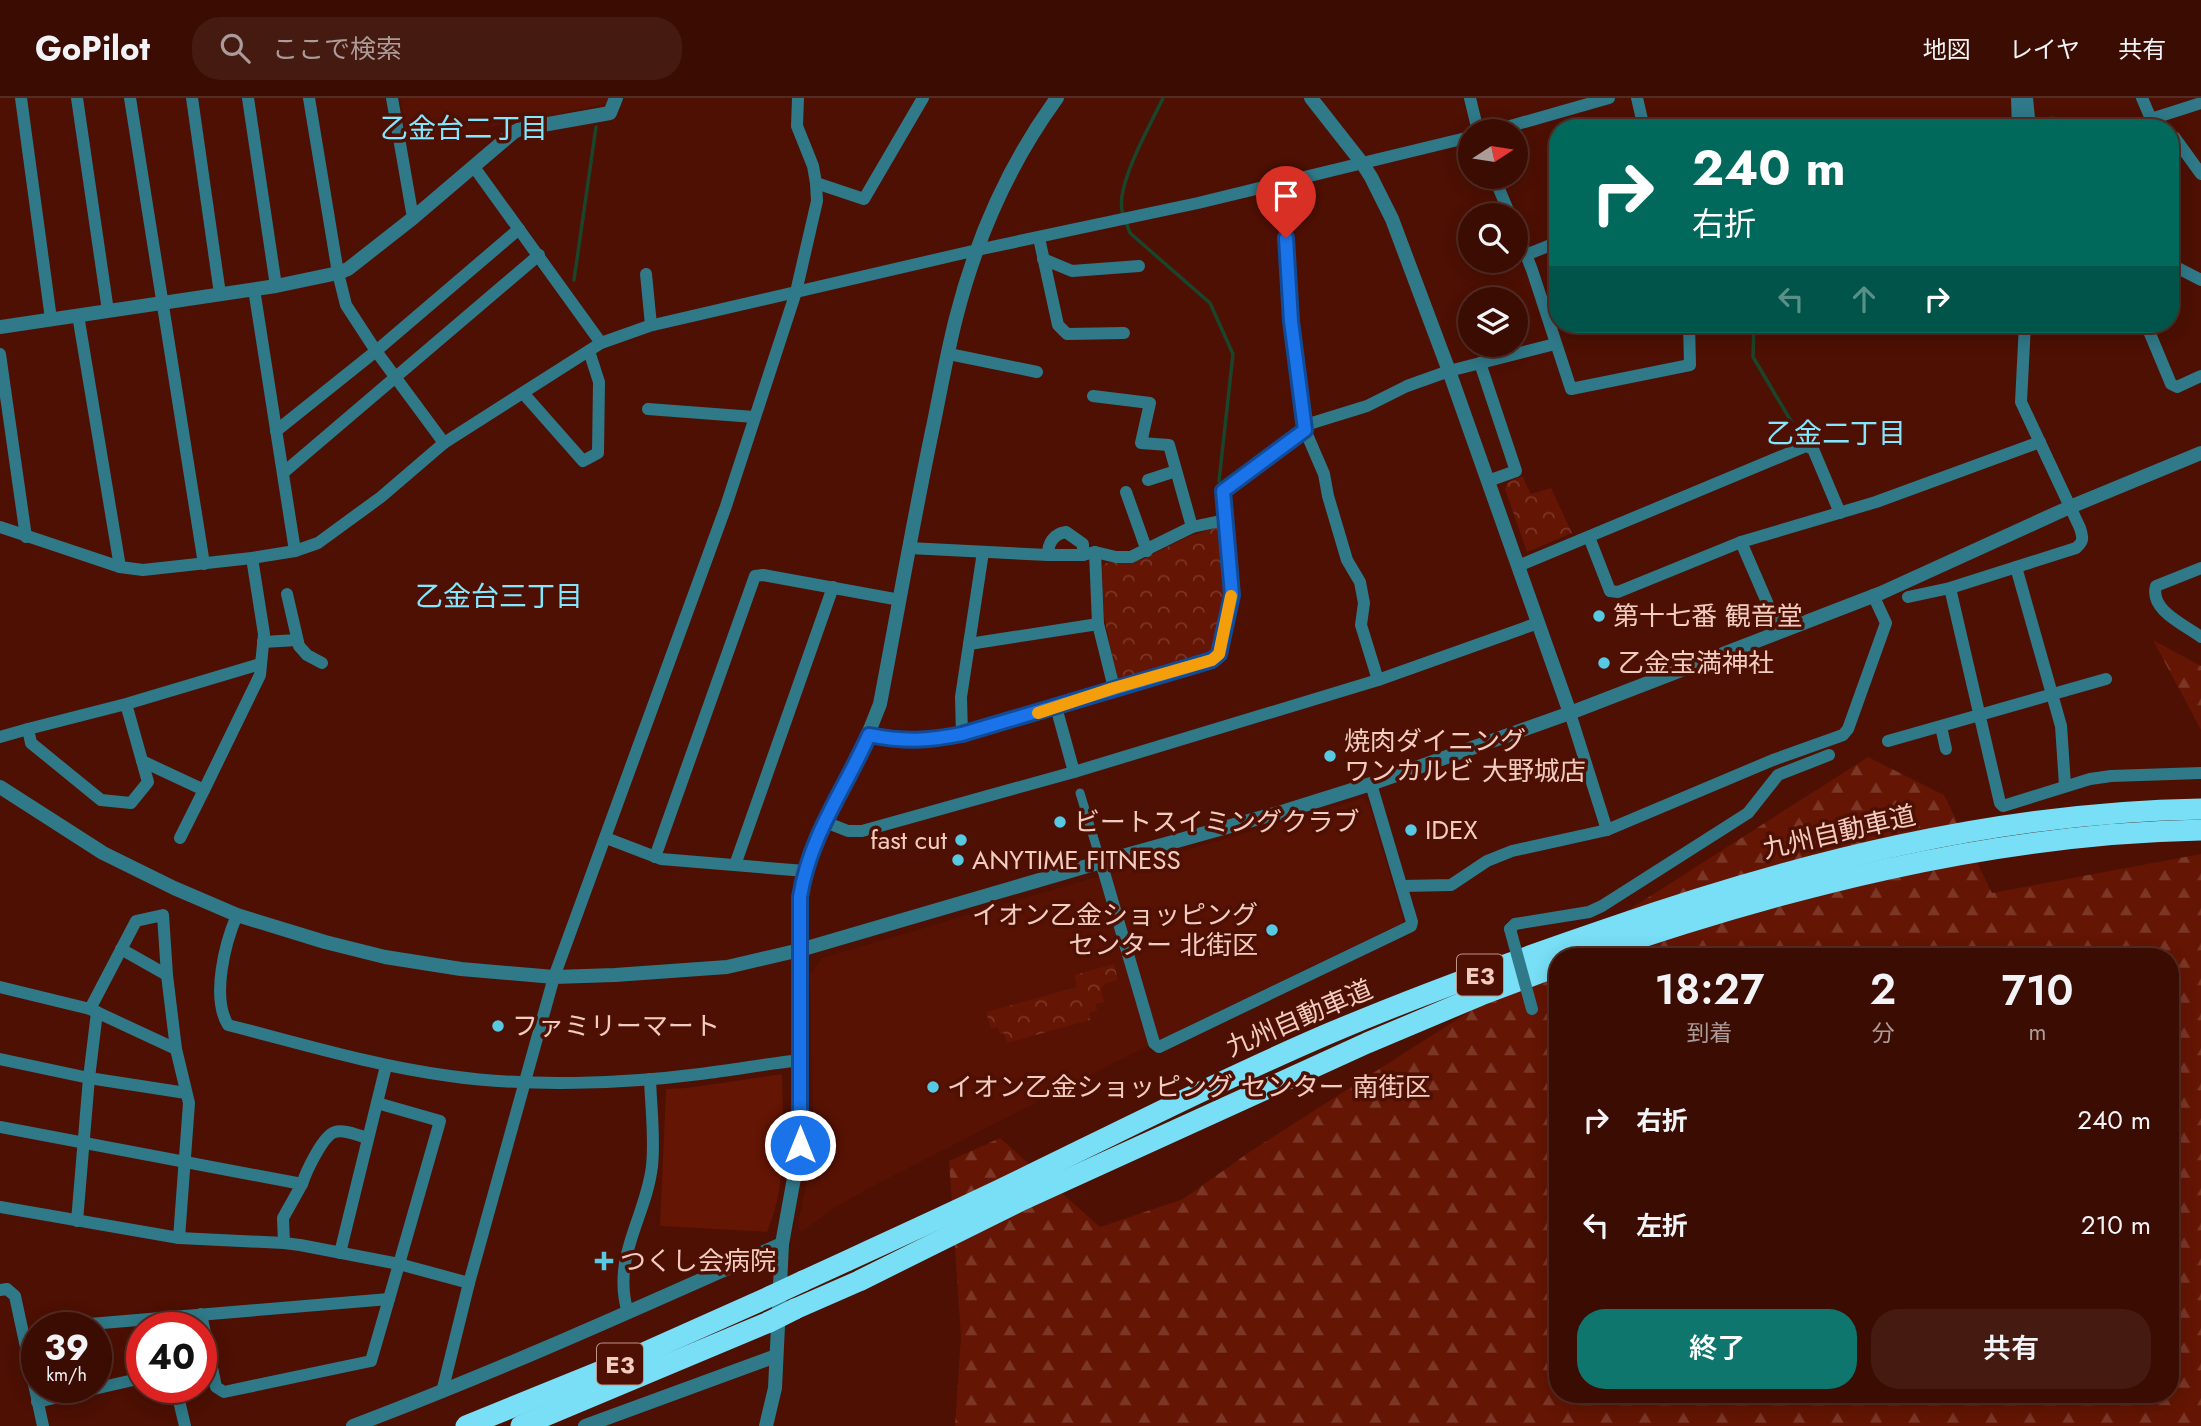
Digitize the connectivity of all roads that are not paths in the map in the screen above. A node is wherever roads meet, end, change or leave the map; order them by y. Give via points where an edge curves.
1 (21, 98) edge
2 (77, 98) edge
3 (130, 98) edge
4 (192, 98) edge
5 (248, 98) edge
6 (309, 98) edge
7 (392, 98) edge
8 (616, 98) edge
9 (798, 98) edge
10 (923, 98) edge
11 (1057, 98) edge
12 (1311, 98) edge
13 (1470, 98) edge
14 (1608, 98) edge
15 (1637, 98) edge
16 (2017, 98) edge
17 (2027, 98) edge
18 (2142, 98) edge
19 (2201, 103) edge
20 (1475, 119) edge
21 (1642, 119) edge
22 (2018, 119) edge
23 (2029, 119) edge
24 (2152, 119) edge
25 (2165, 119) edge
26 (1528, 121) edge
27 (1458, 141) edge
28 (2179, 146) edge
29 (1362, 163) junction
30 (474, 167) junction
31 (2201, 174) edge
32 (1282, 182) junction
33 (816, 183) junction
34 (413, 218) junction
35 (519, 229) junction
36 (1039, 238) junction
37 (1549, 246) edge
38 (977, 250) junction
39 (1528, 254) edge
40 (539, 255) junction
41 (1043, 259) junction
42 (1528, 261) edge
43 (1139, 266) dead end
44 (2179, 269) edge
45 (338, 273) junction
46 (646, 274) dead end
47 (2201, 280) edge
48 (276, 286) junction
49 (254, 289) junction
50 (796, 292) junction
51 (220, 294) junction
52 (163, 303) junction
53 (108, 311) junction
54 (78, 315) junction
55 (51, 319) junction
56 (1549, 323) edge
57 (651, 325) junction
58 (0, 327) edge
59 (1124, 333) dead end
60 (1552, 333) edge
61 (1689, 333) edge
62 (2025, 333) edge
63 (2150, 333) edge
64 (601, 343) junction
65 (1555, 344) junction
66 (376, 351) junction
67 (589, 351) junction
68 (0, 354) edge
69 (949, 354) junction
70 (1480, 363) junction
71 (1449, 371) junction
72 (1037, 373) dead end
73 (395, 376) junction
74 (2201, 376) edge
75 (523, 393) junction
76 (1093, 396) dead end
77 (648, 409) dead end
78 (754, 417) junction
79 (1305, 430) junction
80 (276, 431) junction
81 (2040, 442) junction
82 (444, 443) junction
83 (2201, 453) edge
84 (1176, 471) junction
85 (282, 473) junction
86 (1148, 480) dead end
87 (1488, 481) junction
88 (1126, 492) dead end
89 (2070, 507) junction
90 (1840, 513) junction
91 (1225, 520) junction
92 (0, 527) edge
93 (1192, 527) junction
94 (26, 537) junction
95 (1589, 537) junction
96 (1741, 542) junction
97 (909, 548) junction
98 (295, 551) junction
99 (1147, 551) junction
100 (983, 552) junction
101 (1089, 554) junction
102 (1048, 555) junction
103 (252, 558) junction
104 (204, 564) junction
105 (1518, 566) junction
106 (120, 567) junction
107 (2016, 567) junction
108 (2201, 568) edge
109 (833, 587) junction
110 (1950, 588) junction
111 (287, 594) dead end
112 (1872, 595) junction
113 (1909, 597) dead end
114 (900, 600) junction
115 (1538, 623) junction
116 (1098, 624) junction
117 (1780, 632) junction
118 (2201, 637) edge
119 (298, 640) junction
120 (262, 642) junction
121 (970, 644) junction
122 (322, 663) dead end
123 (260, 664) junction
124 (2106, 679) dead end
125 (1378, 680) junction
126 (1114, 688) junction
127 (2052, 694) junction
128 (126, 704) junction
129 (1056, 707) junction
130 (1570, 713) junction
131 (1980, 716) junction
132 (1941, 727) junction
133 (28, 729) junction
134 (962, 734) junction
135 (869, 735) junction
136 (0, 737) edge
137 (1888, 741) dead end
138 (1946, 749) dead end
139 (1829, 755) dead end
140 (142, 761) junction
141 (1074, 772) junction
142 (2201, 773) edge
143 (1371, 784) junction
144 (2065, 786) junction
145 (0, 787) edge
146 (204, 790) junction
147 (1080, 793) dead end
148 (2201, 809) edge
149 (825, 822) junction
150 (1607, 830) junction
151 (2201, 830) edge
152 (180, 838) dead end
153 (606, 838) junction
154 (655, 857) junction
155 (1101, 862) junction
156 (735, 865) junction
157 (804, 871) junction
158 (1402, 886) junction
159 (237, 915) junction
160 (1552, 948) edge
161 (1610, 948) edge
162 (121, 949) junction
163 (1549, 949) edge
164 (800, 950) junction
165 (1549, 969) edge
166 (167, 975) junction
167 (554, 976) junction
168 (0, 987) edge
169 (1532, 1009) dead end
170 (94, 1011) junction
171 (176, 1049) junction
172 (0, 1059) edge
173 (800, 1060) junction
174 (386, 1066) junction
175 (89, 1078) junction
176 (650, 1079) junction
177 (524, 1081) junction
178 (186, 1093) junction
179 (377, 1103) junction
180 (0, 1128) edge
181 (368, 1138) junction
182 (83, 1143) junction
183 (183, 1161) junction
184 (302, 1184) junction
185 (0, 1206) edge
186 (77, 1221) junction
187 (179, 1238) junction
188 (284, 1243) junction
189 (782, 1244) junction
190 (340, 1253) junction
191 (399, 1264) junction
192 (469, 1283) junction
193 (0, 1290) edge
194 (389, 1299) junction
195 (217, 1313) edge
196 (628, 1313) junction
197 (21, 1330) edge
198 (776, 1356) junction
199 (217, 1388) edge
200 (442, 1392) junction
201 (37, 1403) edge
202 (179, 1403) edge
203 (43, 1426) edge
204 (184, 1426) edge
205 (353, 1426) edge
206 (466, 1426) edge
207 (521, 1426) edge
208 (585, 1426) edge
209 (766, 1426) edge

1 - 55 street
2 - 53 street
3 - 52 street
4 - 51 street
5 - 48 street
6 - 45 street
7 - 34 street
8 - 30 street via 610,113 520,129
9 - 33 street via 797,126
10 - 33 street via 864,199
11 - 38 street via 1014,166
12 - 29 street
13 - 20 street
14 - 26 street
15 - 21 street
16 - 22 street
17 - 23 street
18 - 24 street
19 - 25 street
27 - 29 street
28 - 31 street
29 - 32 street
29 - 71 street via 1392,219
30 - 34 street
30 - 35 street
32 - 36 street
32 - 79 street via 1291,321
33 - 50 street via 817,201
34 - 45 street
35 - 40 street
35 - 66 street
36 - 38 street
36 - 41 street
37 - 39 street
38 - 50 street
38 - 69 street
40 - 64 street
40 - 73 street
41 - 43 street via 1072,271
41 - 59 street via 1058,325 1068,334
42 - 56 street
44 - 47 street
45 - 48 street
45 - 66 street via 346,305
46 - 57 street
48 - 49 street
49 - 51 street
49 - 80 street
50 - 57 street
50 - 78 street
51 - 52 street
52 - 53 street
52 - 104 street
53 - 54 street
54 - 55 street
54 - 106 street
55 - 58 street
57 - 64 street
60 - 65 street
61 - 65 street via 1690,365 1571,390
62 - 81 street via 2021,402
63 - 74 street via 2171,384 2177,387
64 - 67 street
65 - 70 street
66 - 73 street
66 - 80 street
67 - 75 street
67 - 75 street via 599,382 598,453 583,461
68 - 94 street
69 - 72 street
69 - 97 street
70 - 71 street
70 - 87 street via 1516,471
71 - 79 street via 1312,423
71 - 87 street
73 - 82 street
73 - 85 street
75 - 82 street
76 - 84 street via 1150,403 1141,443 1169,445
77 - 78 street
78 - 153 street
79 - 91 street via 1223,491
79 - 125 street via 1324,474 1347,560 1360,582 1364,603 1361,625
80 - 85 street
81 - 89 street
81 - 90 street
82 - 98 street via 318,543
83 - 89 street
84 - 86 street
84 - 93 street
85 - 98 street
87 - 105 street
88 - 99 street
89 - 107 street via 2082,543
89 - 112 street
90 - 95 street via 1813,449 1806,446
90 - 96 street
91 - 93 street
91 - 126 street via 1232,595 1219,654 1212,660
92 - 94 street
93 - 99 street
94 - 106 street
95 - 96 street via 1610,591 1618,592
95 - 105 street
96 - 117 street
97 - 100 street
97 - 114 street
98 - 103 street
99 - 101 street via 1131,557
100 - 102 street
100 - 121 street
101 - 102 street
101 - 102 street via 1066,532 1050,542
101 - 116 street
103 - 104 street
103 - 120 street
104 - 106 street via 144,570
105 - 115 street
107 - 110 street
107 - 127 street
108 - 118 street via 2156,586 2154,594 2158,606
109 - 114 street
109 - 154 street via 755,576
109 - 156 street
110 - 113 street
110 - 131 street
111 - 119 street
112 - 117 street
112 - 150 street via 1886,623 1843,735
114 - 135 street via 880,704
115 - 125 street
115 - 130 street
116 - 121 street
116 - 126 street
117 - 130 street
119 - 120 street
119 - 122 street via 307,655
120 - 123 street
121 - 134 street via 961,697
123 - 128 street
123 - 146 street via 260,675
124 - 127 street
125 - 141 street
126 - 129 street
127 - 131 street
127 - 144 street via 2061,726
128 - 133 street
128 - 140 street
129 - 134 street
129 - 141 street
130 - 143 street
130 - 150 street
131 - 132 street
131 - 144 street via 2003,806
132 - 137 street
132 - 138 street
133 - 136 street
133 - 140 street via 31,743 102,800 131,803 148,782
134 - 135 street via 918,741
135 - 149 street
139 - 169 street, bridge via 1778,775 1748,813 1602,906 1510,929
140 - 146 street
141 - 149 street via 862,831
142 - 144 street via 2111,776
143 - 155 street
143 - 158 street
145 - 159 street via 103,853
146 - 152 street
147 - 155 street
148 - 160 highway, 九州自動車道 / E3, bridge via 2089,816 1930,839 1757,880
149 - 157 street
150 - 158 street via 1512,851 1487,861 1451,886
151 - 161 highway, 九州自動車道 via 2091,836 1934,860 1762,900
153 - 154 street
153 - 167 street
154 - 156 street
155 - 158 street via 1157,1046 1407,929 1412,922
155 - 164 street
156 - 157 street
157 - 164 street
159 - 167 street via 385,957
159 - 174 street via 220,984 228,1025
162 - 166 street
162 - 166 street via 136,921 163,915
162 - 170 street
163 - 206 highway, 九州自動車道 / E3, bridge via 1332,1033 771,1296
164 - 167 street via 727,967
164 - 173 street
165 - 207 highway, 九州自動車道 / E3, bridge via 1367,1043 1020,1201 769,1322
166 - 171 street
167 - 177 street
168 - 170 street
170 - 171 street
170 - 175 street
171 - 178 street
172 - 175 street
173 - 176 street
173 - 189 street via 800,1145
174 - 177 street via 453,1077
174 - 179 street
175 - 178 street
175 - 182 street
176 - 177 street
176 - 196 street via 652,1165 624,1268
177 - 192 street
178 - 183 street
179 - 181 street
179 - 191 street via 440,1121
180 - 182 street
181 - 184 street via 338,1130 331,1133
181 - 190 street
182 - 183 street
182 - 186 street
183 - 184 street
183 - 187 street
184 - 188 street via 283,1218
185 - 186 street
186 - 187 street
187 - 188 street
188 - 190 street
189 - 196 street
189 - 198 street
190 - 191 street
191 - 192 street
191 - 194 street
192 - 200 street
193 - 197 street via 7,1289 15,1296
194 - 195 street
194 - 199 street via 371,1361 223,1392
196 - 200 street
198 - 208 street
198 - 209 street via 775,1388
200 - 205 street
201 - 203 street
202 - 204 street

